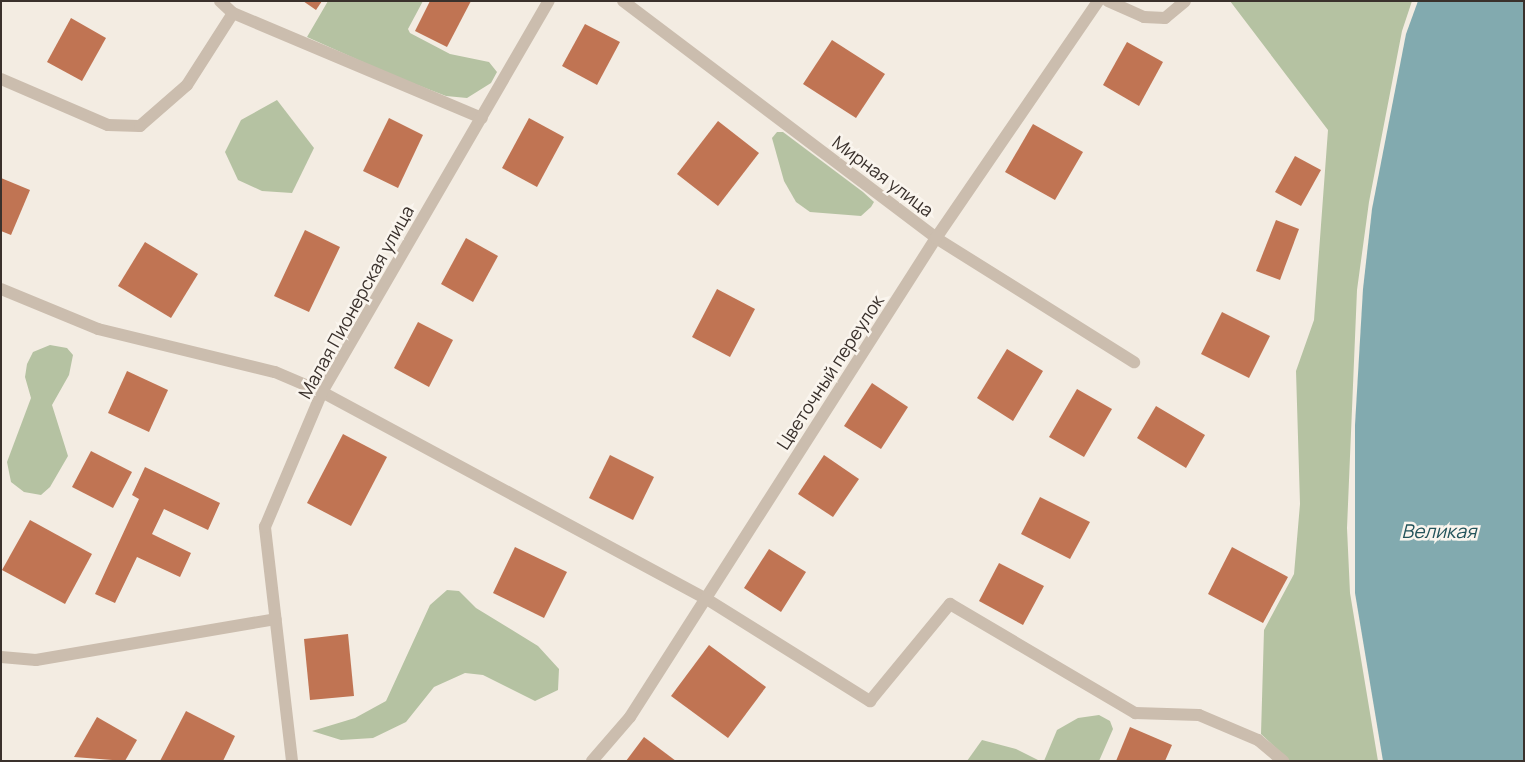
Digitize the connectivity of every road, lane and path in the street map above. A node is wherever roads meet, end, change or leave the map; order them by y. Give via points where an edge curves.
1 (220, 1) edge
2 (549, 1) edge
3 (623, 1) edge
4 (1098, 1) edge
5 (1108, 1) edge
6 (1185, 1) edge
7 (233, 13) junction
8 (1, 79) edge
9 (482, 118) junction
10 (936, 238) junction
11 (1, 289) edge
12 (1134, 362) dead end
13 (322, 392) junction
14 (705, 598) junction
15 (276, 619) junction
16 (1, 656) edge
17 (292, 761) edge
18 (592, 761) edge
19 (1283, 761) edge

1 - 7 street
2 - 9 street, Малая Пионерская улица
3 - 10 street, Мирная улица
4 - 10 street, Цветочный переулок
5 - 6 street via 1144,17 1165,18
7 - 8 street via 186,85 140,126 108,125
7 - 9 street
9 - 13 street, Малая Пионерская улица
10 - 12 street, Мирная улица
10 - 14 street, Цветочный переулок
11 - 13 street via 98,329 275,372
13 - 14 street
13 - 15 street, Малая Пионерская улица via 265,527
14 - 18 street, Цветочный переулок via 630,718
14 - 19 street via 870,700 950,604 1134,713 1199,715 1258,740
15 - 16 street via 36,660
15 - 17 street, Малая Пионерская улица

